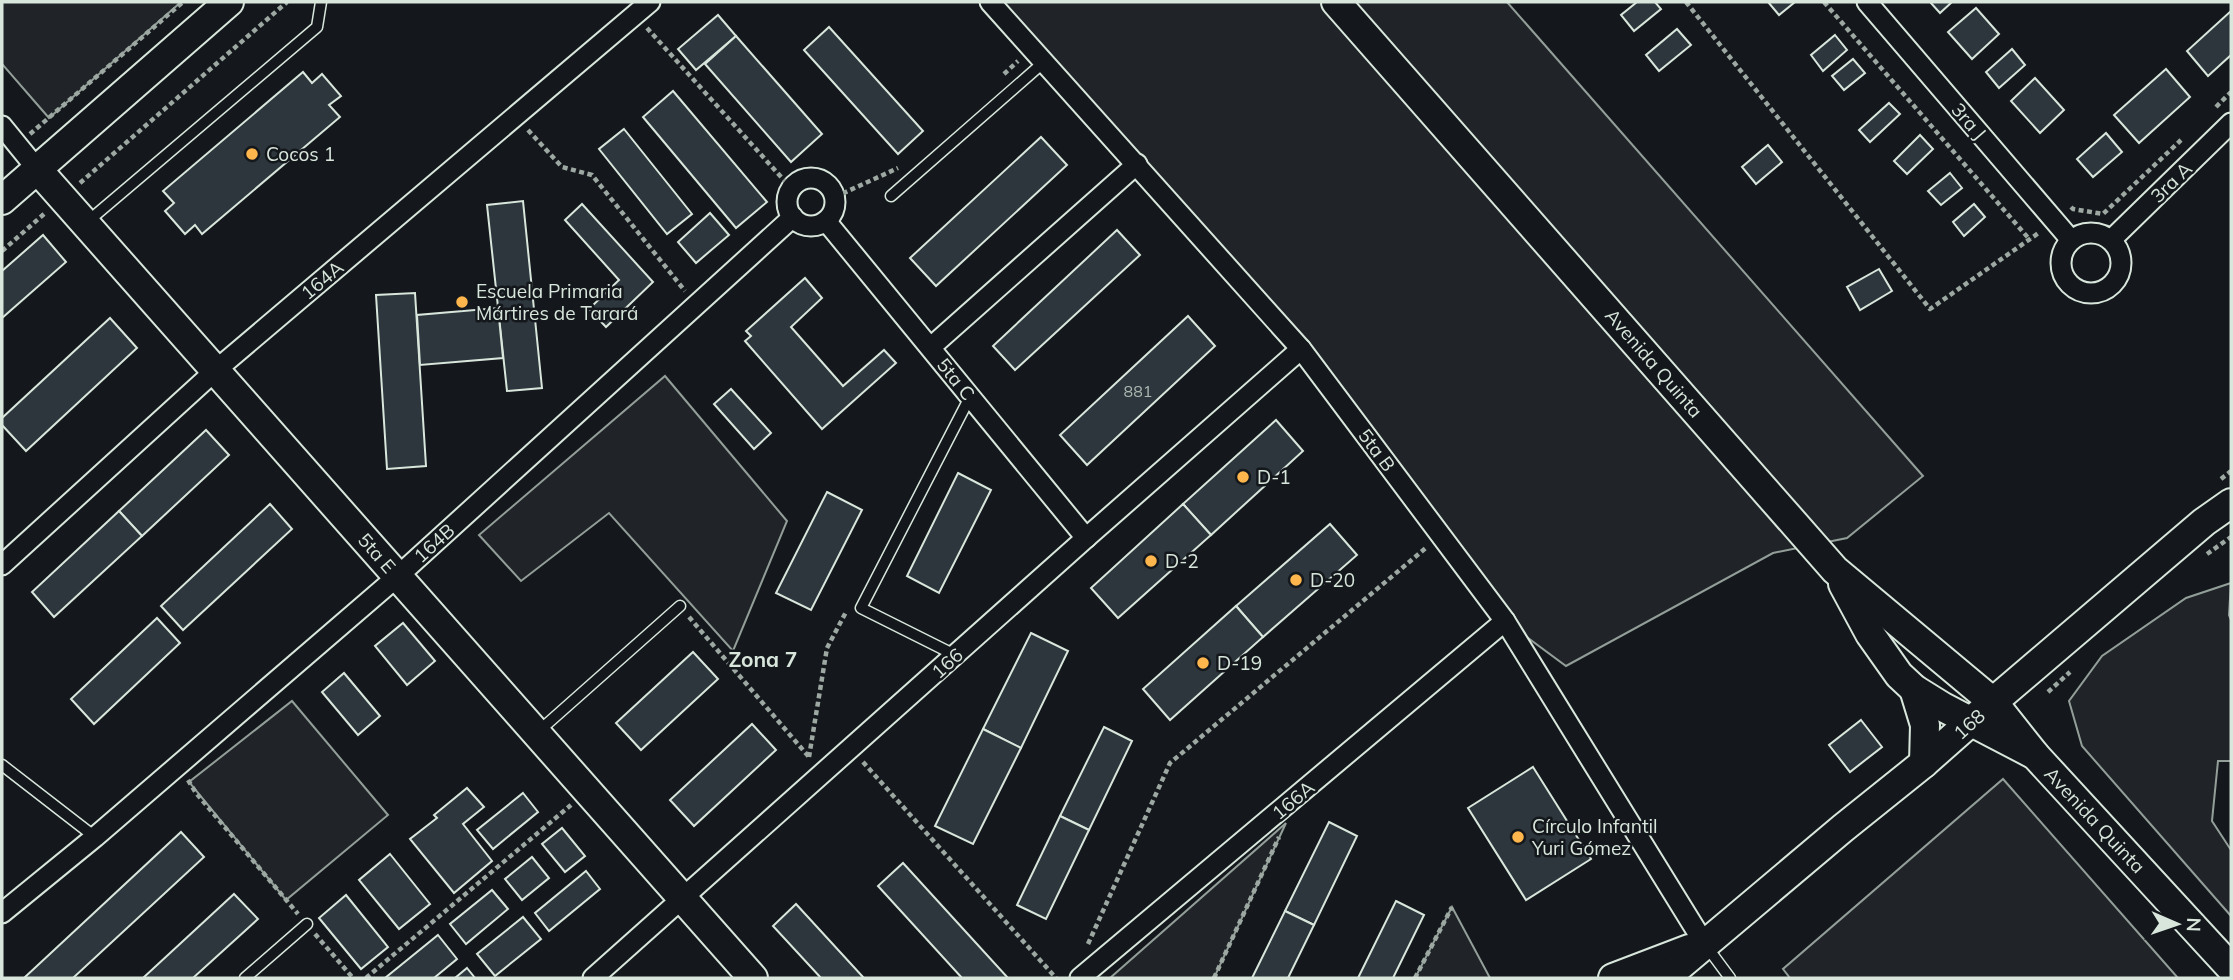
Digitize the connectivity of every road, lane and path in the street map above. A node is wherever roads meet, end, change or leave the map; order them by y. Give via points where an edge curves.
1 (183, 2) edge
2 (229, 2) edge
3 (288, 2) edge
4 (321, 2) edge
5 (650, 2) edge
6 (990, 2) edge
7 (1336, 2) edge
8 (1686, 2) edge
9 (1824, 2) edge
10 (1867, 2) edge
11 (635, 15) junction
12 (1038, 55) junction
13 (1002, 75) dead end
14 (2231, 92) edge
15 (2211, 111) dead end
16 (515, 116) junction
17 (2231, 123) edge
18 (2, 126) edge
19 (2182, 139) dead end
20 (17, 145) junction
21 (1137, 164) junction
22 (902, 166) dead end
23 (37, 169) junction
24 (791, 188) junction
25 (891, 196) dead end
26 (835, 197) junction
27 (63, 198) junction
28 (2064, 199) dead end
29 (2, 200) edge
30 (793, 217) junction
31 (826, 221) junction
32 (2056, 222) junction
33 (85, 223) junction
34 (2030, 240) junction
35 (2071, 240) junction
36 (2111, 240) junction
37 (2, 251) edge
38 (696, 306) junction
39 (931, 347) junction
40 (1301, 349) junction
41 (215, 370) junction
42 (971, 397) junction
43 (2231, 503) edge
44 (1441, 536) junction
45 (1086, 538) junction
46 (2, 565) edge
47 (1835, 570) junction
48 (398, 576) junction
49 (680, 607) joint
50 (1505, 621) junction
51 (955, 655) junction
52 (1914, 689) junction
53 (1993, 702) junction
54 (1971, 722) junction
55 (537, 733) junction
56 (851, 748) junction
57 (2035, 755) junction
58 (1924, 763) junction
59 (178, 764) junction
60 (2, 765) edge
61 (823, 774) junction
62 (588, 791) junction
63 (1280, 835) dead end
64 (94, 836) junction
65 (683, 899) junction
66 (1452, 906) dead end
67 (2, 913) edge
68 (307, 923) junction
69 (1704, 943) junction
70 (1083, 953) dead end
71 (2231, 968) edge
72 (245, 978) edge
73 (353, 978) edge
74 (366, 978) edge
75 (593, 978) edge
76 (753, 978) edge
77 (1056, 978) edge
78 (1080, 978) edge
79 (1214, 978) edge
80 (1415, 978) edge
81 (1613, 978) edge
82 (1665, 978) edge
83 (1730, 978) edge

1 - 20 path
2 - 23 main road
3 - 27 path
4 - 33 lane via 317,27
5 - 11 street, 164A
6 - 12 street, 5ta B
7 - 47 main road, Avenida Quinta
8 - 34 path via 1930,309
9 - 34 path
10 - 32 street, 3ra J
11 - 16 street, 164A
11 - 24 path
12 - 13 path
12 - 21 street, 5ta B
12 - 25 lane
14 - 15 path
16 - 38 path via 562,167 592,175
16 - 41 street, 164A
17 - 36 street, 3ra A
18 - 20 street, 5ta E
19 - 28 path via 2103,214 2073,209
20 - 23 street, 5ta E
21 - 39 street
21 - 40 street, 5ta B
22 - 26 path
23 - 27 main road, 5ta E
23 - 29 main road
24 - 26 street via 803,179 820,179
24 - 30 street via 787,200
26 - 31 street
27 - 33 main road, 5ta E
27 - 37 path
30 - 31 street via 806,226
30 - 38 street, 164B
31 - 39 street, 5ta C
32 - 34 path
32 - 35 street, 3ra J
33 - 41 main road, 5ta E
35 - 36 street via 2087,232
35 - 36 street via 2061,256 2063,274 2074,288 2092,293 2110,286 2121,268
38 - 48 street, 164B
39 - 42 street, 5ta C
40 - 44 street, 5ta B
40 - 45 street, 166
41 - 46 street, 164A
41 - 48 main road, 5ta E
42 - 45 street, 5ta C
42 - 51 lane via 861,608
43 - 53 main road, 168
44 - 50 street, 5ta B
44 - 70 path via 1170,763
45 - 51 street, 166
47 - 52 main road via 1871,634
47 - 53 main road, Avenida Quinta
48 - 55 main road, 5ta E
48 - 59 street, 164B
49 - 55 lane
49 - 61 path
50 - 69 street, 5ta B
50 - 78 street, 166A
51 - 56 street, 166
52 - 54 main road, Avenida Quinta
52 - 58 main road via 1925,725
53 - 54 main road, 168
53 - 57 main road, Avenida Quinta
54 - 57 main road, Avenida Quinta
54 - 58 main road, 168
55 - 62 main road, 5ta E
56 - 61 street, 166
56 - 77 path
57 - 71 main road, Avenida Quinta
58 - 69 main road, 168
59 - 64 street, 164B
59 - 68 path via 196,793
60 - 64 lane
61 - 65 street, 166
62 - 65 main road, 5ta E
62 - 74 path
63 - 79 path
64 - 67 street, 164B
65 - 75 street, 166
65 - 76 main road, 5ta E
66 - 80 path
68 - 72 lane
68 - 73 path
69 - 81 main road, 168
69 - 82 main road, 168
69 - 83 lane

